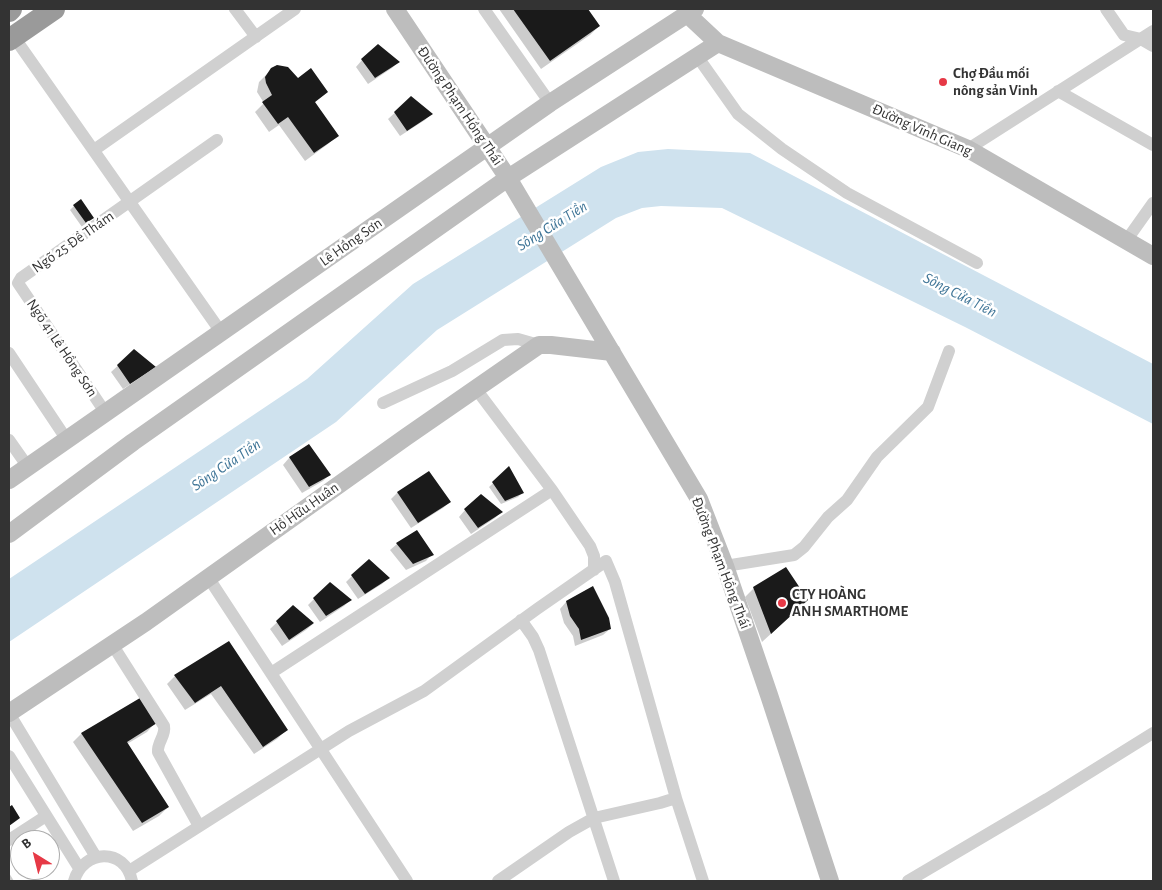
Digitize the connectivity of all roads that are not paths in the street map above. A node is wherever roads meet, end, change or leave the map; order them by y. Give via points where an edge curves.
1 (54, 9) edge
2 (235, 9) edge
3 (295, 9) edge
4 (396, 9) edge
5 (484, 9) edge
6 (1106, 9) edge
7 (688, 11) edge
8 (1153, 31) edge
9 (256, 37) junction
10 (11, 38) edge
11 (1141, 39) junction
12 (718, 43) junction
13 (1153, 46) edge
14 (696, 56) junction
15 (1058, 91) junction
16 (550, 103) junction
17 (217, 140) dead end
18 (1153, 145) edge
19 (487, 148) junction
20 (968, 148) junction
21 (94, 150) junction
22 (508, 178) junction
23 (130, 202) junction
24 (1153, 203) edge
25 (1126, 240) junction
26 (1153, 256) edge
27 (977, 263) dead end
28 (18, 283) joint
29 (221, 332) junction
30 (539, 346) junction
31 (612, 352) junction
32 (949, 352) dead end
33 (9, 353) edge
34 (476, 389) junction
35 (384, 403) dead end
36 (105, 412) junction
37 (9, 440) edge
38 (67, 440) junction
39 (28, 467) junction
40 (9, 480) edge
41 (552, 490) junction
42 (9, 534) edge
43 (724, 566) junction
44 (594, 570) junction
45 (208, 577) junction
46 (521, 620) junction
47 (112, 644) junction
48 (271, 673) junction
49 (9, 713) edge
50 (1153, 733) edge
51 (321, 749) junction
52 (9, 756) edge
53 (676, 798) junction
54 (46, 816) junction
55 (594, 818) junction
56 (199, 826) junction
57 (9, 840) edge
58 (96, 857) junction
59 (79, 868) junction
60 (131, 876) edge
61 (513, 877) edge
62 (74, 881) edge
63 (407, 881) edge
64 (498, 881) edge
65 (614, 881) edge
66 (703, 881) edge
67 (830, 881) edge
68 (908, 881) edge

1 - 10 highway
2 - 9 street
3 - 9 street
4 - 19 street, Đường Phạm Hồng Thái
5 - 16 street
6 - 11 street via 1124,35
7 - 12 street, Đường Vĩnh Giang
7 - 16 street, Lê Hồng Sơn
8 - 11 street
9 - 21 street
10 - 21 street
11 - 13 street
11 - 15 street
12 - 14 street
12 - 20 street, Đường Vĩnh Giang
14 - 22 street
14 - 27 street via 738,114 782,149 847,193
15 - 18 street
15 - 20 street
16 - 19 street, Lê Hồng Sơn
17 - 23 street, Ngõ 25 Đề Thám
19 - 22 street, Đường Phạm Hồng Thái
19 - 29 street, Lê Hồng Sơn
20 - 25 street, Đường Vĩnh Giang
21 - 23 street
22 - 31 street, Đường Phạm Hồng Thái
22 - 42 street via 133,442
23 - 28 street, Ngõ 25 Đề Thám
23 - 29 street
24 - 25 street
25 - 26 street, Đường Vĩnh Giang
28 - 36 street, Ngõ 41 Lê Hồng Sơn
29 - 36 street, Lê Hồng Sơn
30 - 31 street
30 - 34 street, Hồ Hữu Huân
30 - 35 street via 518,339 503,340 452,372
31 - 43 street, Đường Phạm Hồng Thái via 699,499
32 - 43 street via 928,407 877,457 847,500 828,517 804,547 794,555
33 - 38 street
34 - 41 street
34 - 45 street, Hồ Hữu Huân
36 - 38 street, Lê Hồng Sơn
37 - 39 street
38 - 39 street, Lê Hồng Sơn
39 - 40 street, Lê Hồng Sơn
41 - 44 street via 590,546
41 - 48 street
43 - 67 street, Đường Phạm Hồng Thái
44 - 46 street
44 - 53 street via 606,561 615,582
45 - 47 street, Hồ Hữu Huân
45 - 48 street
46 - 51 street via 424,691
46 - 55 street via 539,650
47 - 49 street, Hồ Hữu Huân
47 - 56 street via 164,726 158,752
48 - 51 street
49 - 58 street
50 - 68 street
51 - 56 street
51 - 63 street
52 - 54 street
53 - 55 street
53 - 66 street
54 - 57 street
54 - 59 street
55 - 61 street via 569,832
55 - 65 street
56 - 60 street
58 - 59 street
58 - 60 street via 118,860
59 - 62 street
61 - 64 street

